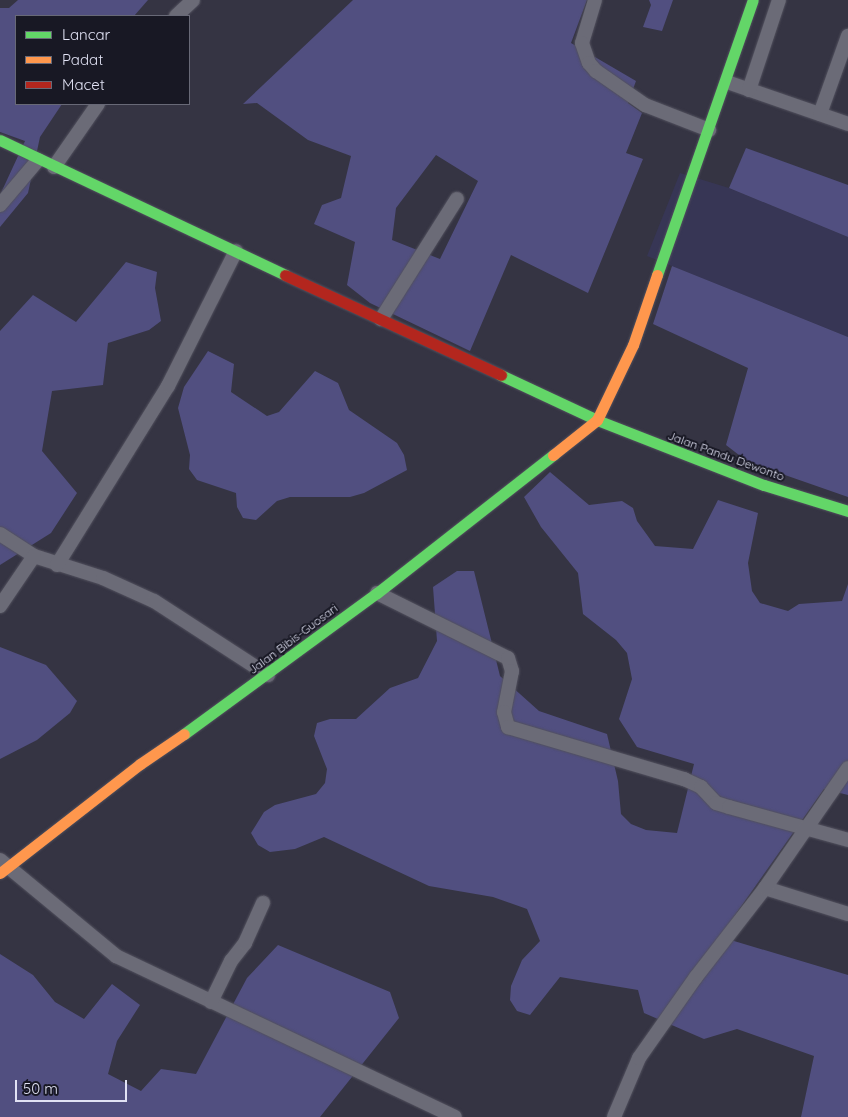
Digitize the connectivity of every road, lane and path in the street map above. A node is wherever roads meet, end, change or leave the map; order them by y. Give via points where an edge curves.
1 (193, 0) edge
2 (595, 0) edge
3 (753, 0) edge
4 (779, 0) edge
5 (177, 15) edge
6 (848, 36) edge
7 (727, 82) junction
8 (749, 90) junction
9 (97, 105) edge
10 (820, 114) junction
11 (848, 124) edge
12 (709, 130) junction
13 (0, 140) edge
14 (38, 160) junction
15 (54, 168) junction
16 (457, 198) dead end
17 (0, 205) edge
18 (236, 251) junction
19 (381, 318) junction
20 (597, 420) junction
21 (848, 511) edge
22 (0, 534) edge
23 (34, 556) junction
24 (57, 565) junction
25 (377, 593) junction
26 (0, 606) edge
27 (268, 676) junction
28 (848, 768) edge
29 (806, 828) junction
30 (848, 840) edge
31 (3, 866) edge
32 (764, 888) junction
33 (263, 903) dead end
34 (848, 914) edge
35 (211, 1002) junction
36 (455, 1117) edge
37 (614, 1117) edge

1 - 5 street
2 - 12 street via 582,42 589,63 596,71 645,105
3 - 7 street
4 - 8 street
6 - 10 street
7 - 8 street
7 - 12 street
8 - 10 street
9 - 15 street
10 - 11 street
12 - 20 street via 633,345
13 - 14 street, Jalan Pandu Dewonto
14 - 15 street, Jalan Pandu Dewonto
14 - 17 street
15 - 18 street, Jalan Pandu Dewonto
16 - 19 street
18 - 19 street, Jalan Pandu Dewonto
18 - 24 street via 168,386
19 - 20 street, Jalan Pandu Dewonto
20 - 21 street, Jalan Pandu Dewonto via 736,475
20 - 25 street, Jalan Bibis-Guosari
22 - 23 street
23 - 24 street
23 - 26 street
24 - 27 street via 104,578 154,601
25 - 27 street, Jalan Bibis-Guosari
25 - 29 street via 508,658 512,671 504,712 508,727 684,779 701,787 716,803
27 - 31 street, Jalan Bibis-Guosari via 140,764
28 - 29 street
29 - 30 street
29 - 32 street
31 - 35 street via 116,956
32 - 34 street
32 - 37 street via 639,1058
33 - 35 street via 245,943 231,961
35 - 36 street

